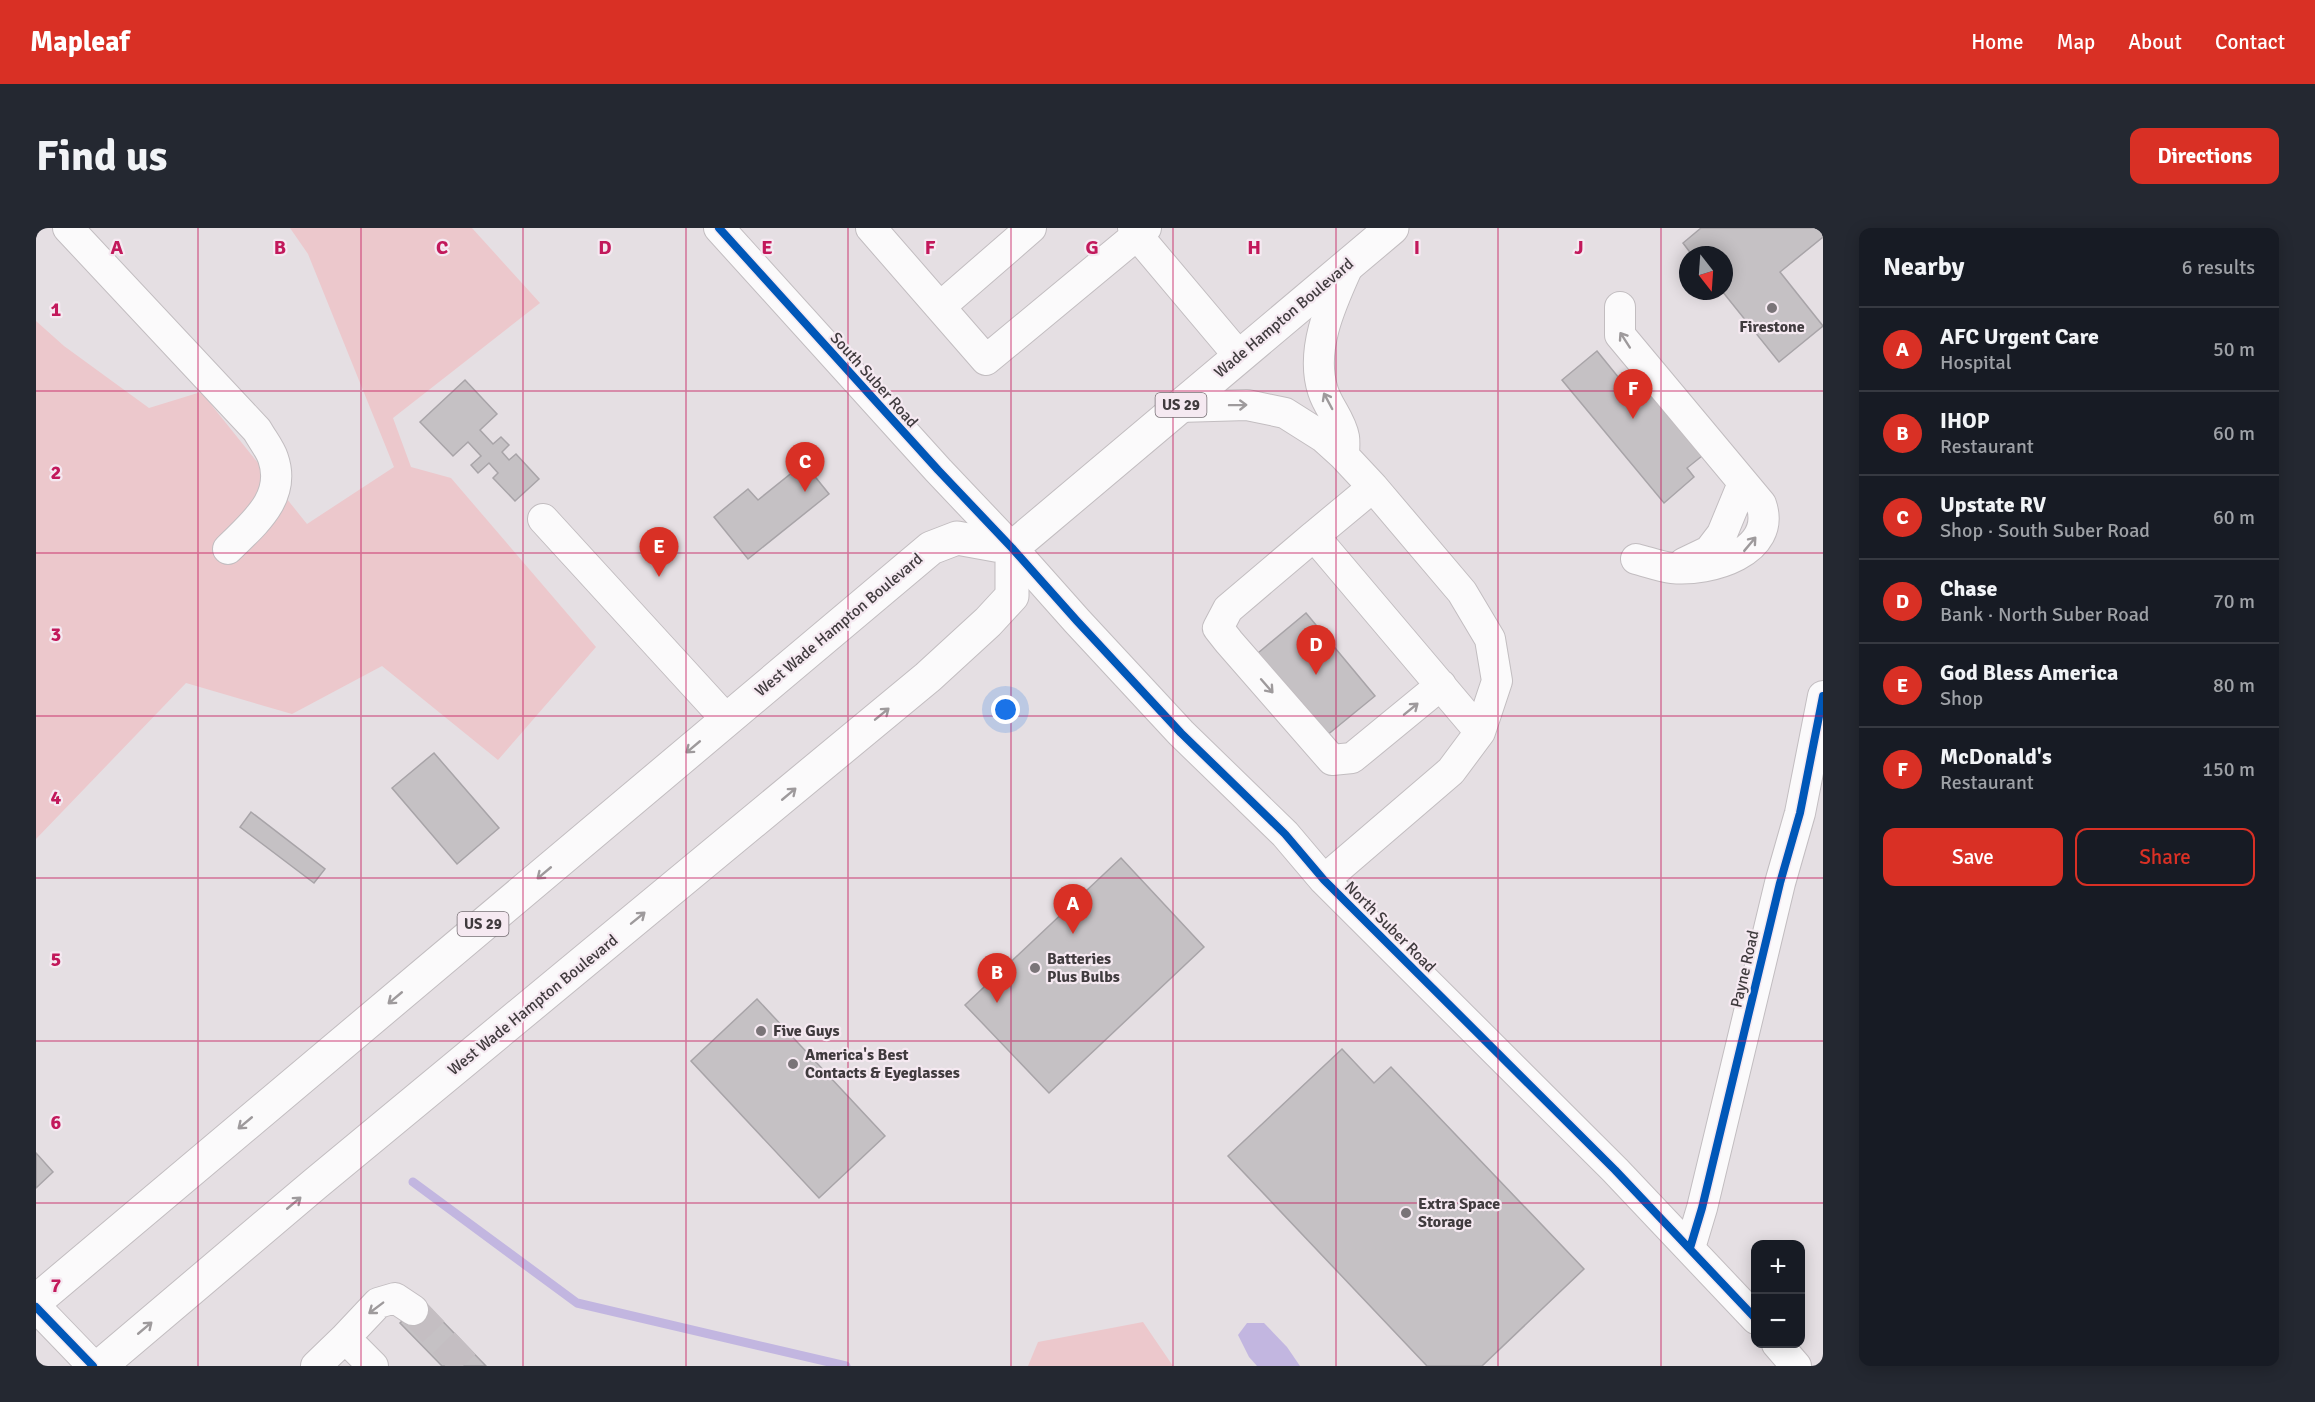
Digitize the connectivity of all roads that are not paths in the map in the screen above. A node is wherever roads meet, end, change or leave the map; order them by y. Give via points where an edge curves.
1 (68, 228) edge
2 (719, 228) edge
3 (871, 228) edge
4 (1031, 228) edge
5 (1392, 228) edge
6 (1139, 230) edge
7 (1350, 262) junction
8 (940, 307) junction
9 (1620, 307) dead end
10 (1239, 356) junction
11 (1179, 407) junction
12 (1344, 456) junction
13 (1373, 487) junction
14 (543, 519) dead end
15 (1314, 536) junction
16 (1012, 548) junction
17 (228, 549) dead end
18 (1636, 559) dead end
19 (1441, 685) junction
20 (1823, 696) edge
21 (726, 719) junction
22 (1480, 732) junction
23 (1811, 815) edge
24 (1324, 880) junction
25 (1689, 1248) junction
26 (36, 1301) edge
27 (36, 1307) edge
28 (414, 1310) tunnel mouth
29 (1751, 1315) edge
30 (345, 1338) junction
31 (1780, 1348) edge
32 (93, 1366) edge
33 (100, 1366) edge
34 (316, 1366) edge
35 (373, 1366) edge
36 (1796, 1366) edge

1 - 17 street via 257,430 273,459 277,486 266,511
2 - 16 street, South Suber Road
3 - 8 street
4 - 8 street
5 - 7 main road, Wade Hampton Boulevard / US 29
6 - 8 street via 986,360
6 - 10 street
7 - 10 main road, Wade Hampton Boulevard / US 29
12 -> 7 street via 1345,438 1323,391 1319,363 1334,299
18 -> 9 street via 1673,568 1735,558 1751,546 1762,527 1764,513 1761,504 1620,335
10 - 11 main road, Wade Hampton Boulevard / US 29
11 -> 12 street via 1247,405 1285,413
11 - 16 main road, Wade Hampton Boulevard / US 29
12 - 13 street
13 - 15 street
13 - 22 street via 1462,592 1490,639 1497,681
14 - 21 street
15 - 19 street
15 -> 19 street via 1228,609 1218,628 1229,642 1332,760 1352,758
16 - 21 main road, West Wade Hampton Boulevard / US 29 via 957,538 931,548
16 - 24 street, North Suber Road via 1173,724 1286,834
33 -> 16 main road, West Wade Hampton Boulevard via 928,677 1012,596
19 - 22 street
20 - 23 street, Payne Road
21 -> 26 main road, West Wade Hampton Boulevard / US 29
22 - 24 street via 1451,771
23 - 25 street, Payne Road via 1780,883
24 - 25 street, North Suber Road
25 - 29 street, North Suber Road
27 - 32 street
28 -> 30 street via 395,1298 378,1303
30 - 34 street
30 - 35 street
31 - 36 street

